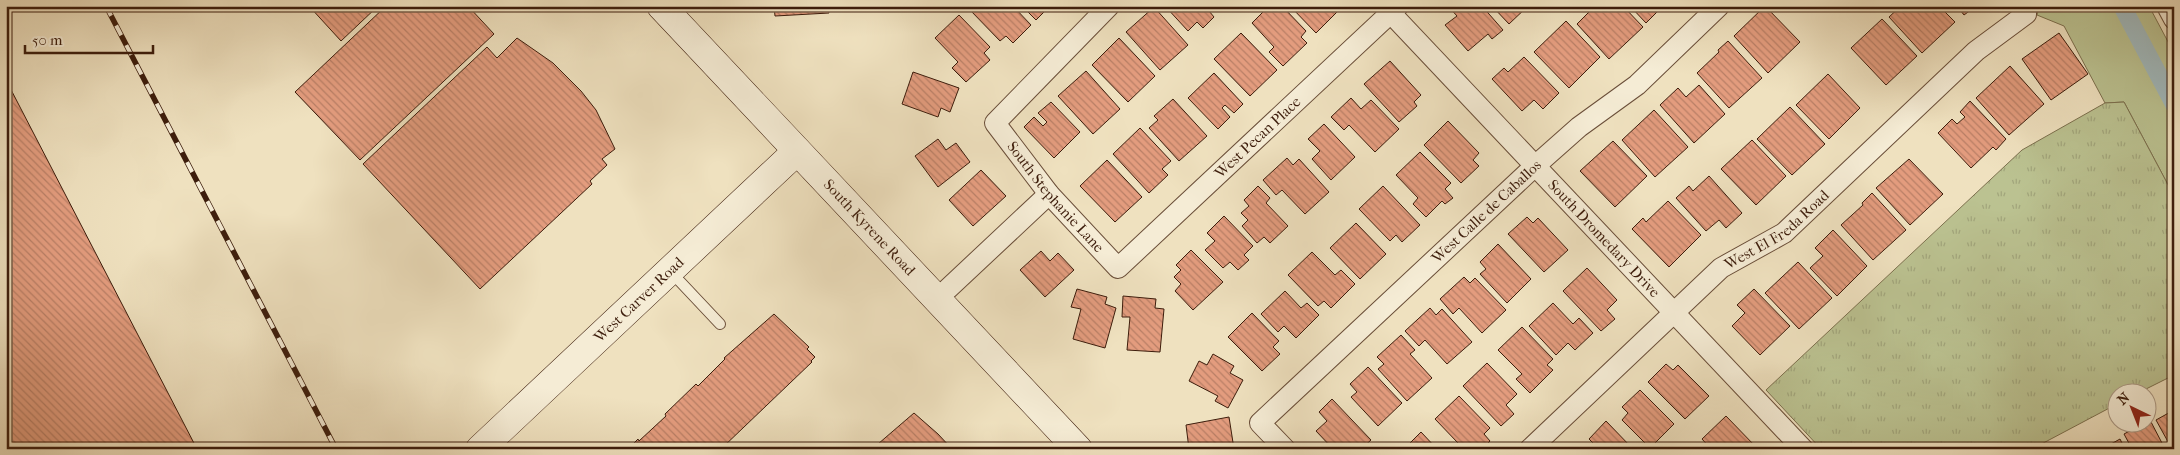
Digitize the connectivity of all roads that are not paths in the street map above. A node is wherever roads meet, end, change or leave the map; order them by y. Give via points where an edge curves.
1 (661, 6) edge
2 (1109, 6) edge
3 (1719, 6) edge
4 (2167, 6) edge
5 (1391, 8) edge
6 (2025, 10) edge
7 (2174, 19) edge
8 (797, 151) junction
9 (1535, 166) junction
10 (1049, 194) junction
11 (1118, 268) joint
12 (669, 271) junction
13 (937, 299) junction
14 (1673, 312) junction
15 (720, 324) dead end
16 (480, 449) edge
17 (1078, 449) edge
18 (1285, 449) edge
19 (1530, 449) edge
20 (1803, 449) edge

1 - 8 main road, South Kyrene Road
2 - 10 street, South Stephanie Lane via 995,122
3 - 9 street, West Calle de Caballos via 1637,85 1579,127
4 - 7 street
5 - 9 street, South Dromedary Drive
5 - 11 street, West Pecan Place
6 - 14 street, West El Freda Road via 1976,51 1784,233 1721,268
8 - 12 main road, West Carver Road
8 - 13 main road, South Kyrene Road
9 - 14 street, South Dromedary Drive
9 - 18 street, West Calle de Caballos via 1260,423
10 - 11 street, South Stephanie Lane
10 - 13 street
12 - 15 lane
12 - 16 main road, West Carver Road
13 - 17 main road, South Kyrene Road
14 - 19 street, West El Freda Road
14 - 20 street, South Dromedary Drive

